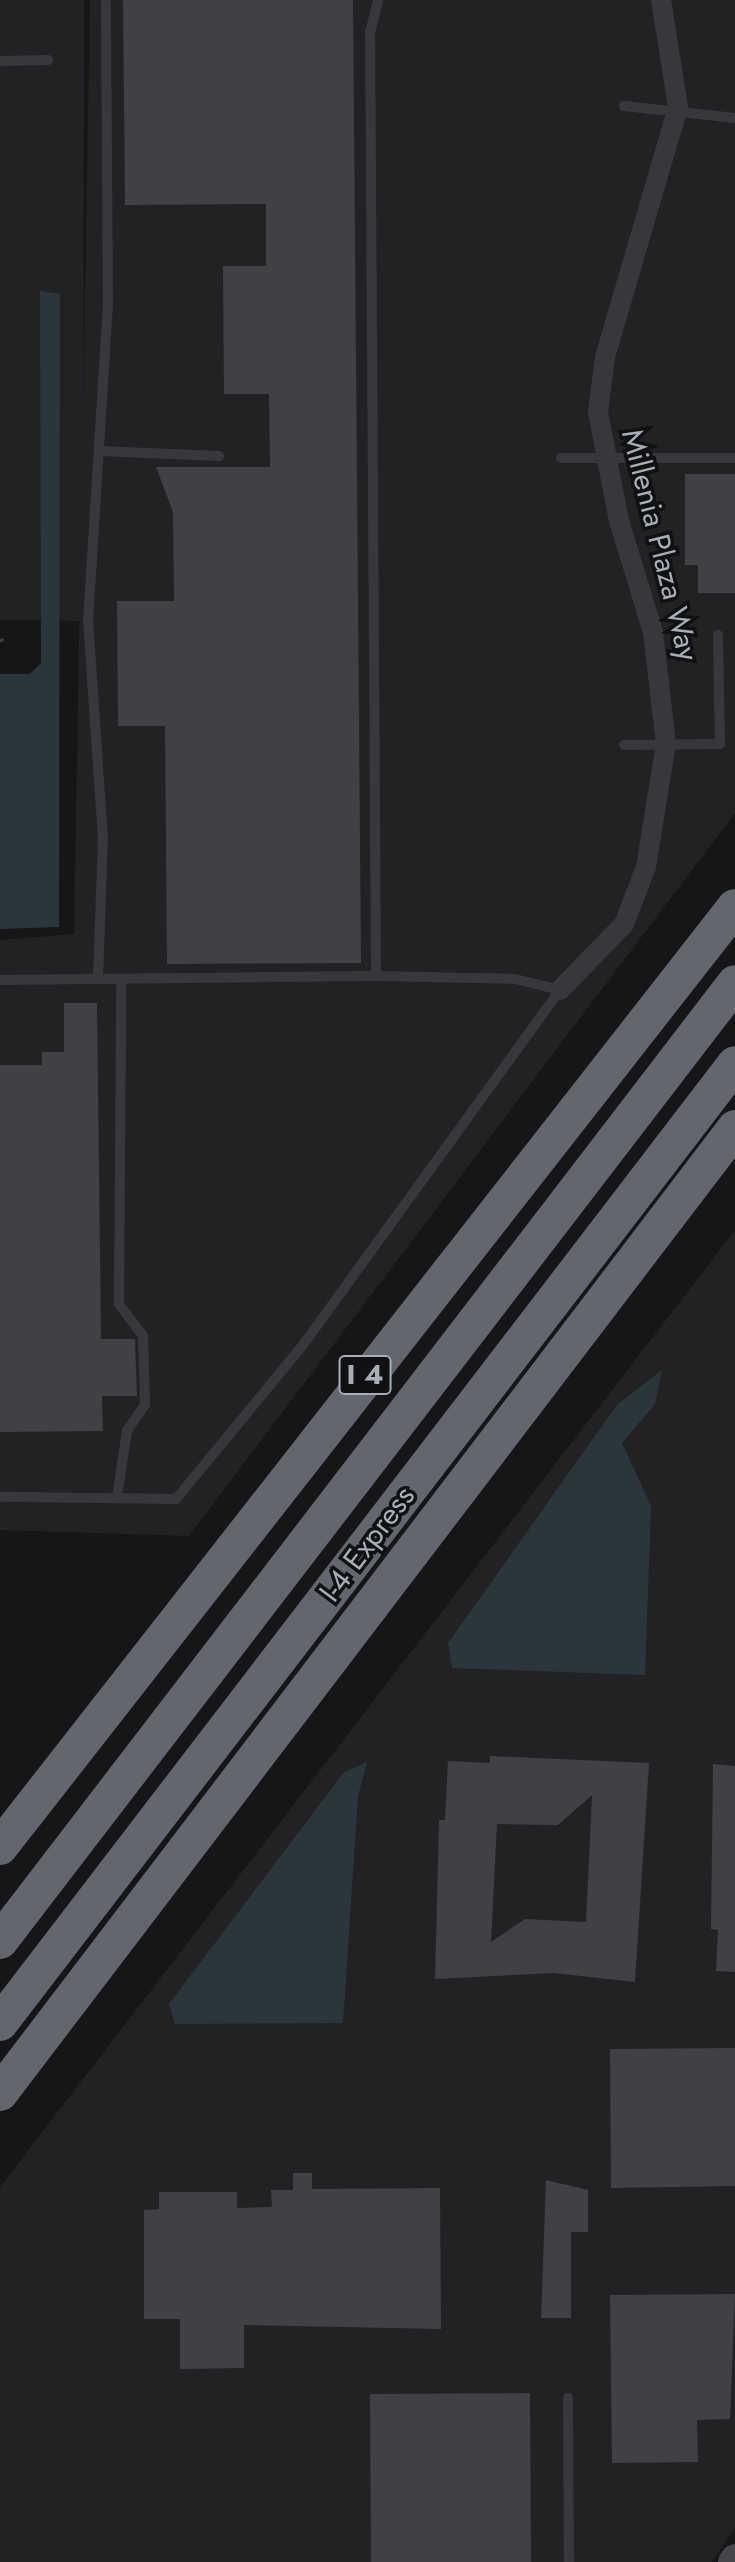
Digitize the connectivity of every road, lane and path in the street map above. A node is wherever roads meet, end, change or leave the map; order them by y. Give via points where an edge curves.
1 (106, 0) edge
2 (378, 0) edge
3 (661, 0) edge
4 (48, 60) dead end
5 (0, 61) edge
6 (624, 106) dead end
7 (678, 107) junction
8 (735, 118) edge
9 (99, 451) junction
10 (219, 456) dead end
11 (561, 458) dead end
12 (735, 458) edge
13 (605, 459) junction
14 (718, 635) dead end
15 (666, 744) junction
16 (624, 745) dead end
17 (735, 907) edge
18 (376, 976) junction
19 (98, 979) junction
20 (121, 979) junction
21 (0, 980) edge
22 (735, 983) edge
23 (560, 990) junction
24 (735, 1064) edge
25 (735, 1128) edge
26 (0, 1497) edge
27 (117, 1497) junction
28 (0, 1847) edge
29 (0, 1941) edge
30 (0, 2023) edge
31 (0, 2093) edge
32 (568, 2398) dead end
33 (569, 2562) edge

1 - 9 lane via 108,305
2 - 18 lane via 370,33
3 - 7 street, Millenia Plaza Way
4 - 5 lane
6 - 7 lane
7 - 8 lane
7 - 13 street, Millenia Plaza Way via 605,357 598,412
9 - 10 lane
9 - 19 lane via 88,621 103,839
11 - 13 lane
12 - 13 lane
13 - 15 street, Millenia Plaza Way via 653,632
14 - 15 lane via 720,744
15 - 16 lane
15 - 23 street, Millenia Plaza Way via 646,867 624,924
17 - 28 highway, I 4
18 - 20 lane
18 - 23 lane via 515,979
19 - 20 lane
19 - 21 lane
20 - 27 lane via 119,1304 143,1336 145,1404 127,1431
22 - 29 highway, I-4 Express
23 - 27 lane via 303,1345 176,1499
24 - 30 highway, I-4 Express
25 - 31 highway
26 - 27 lane
32 - 33 lane

